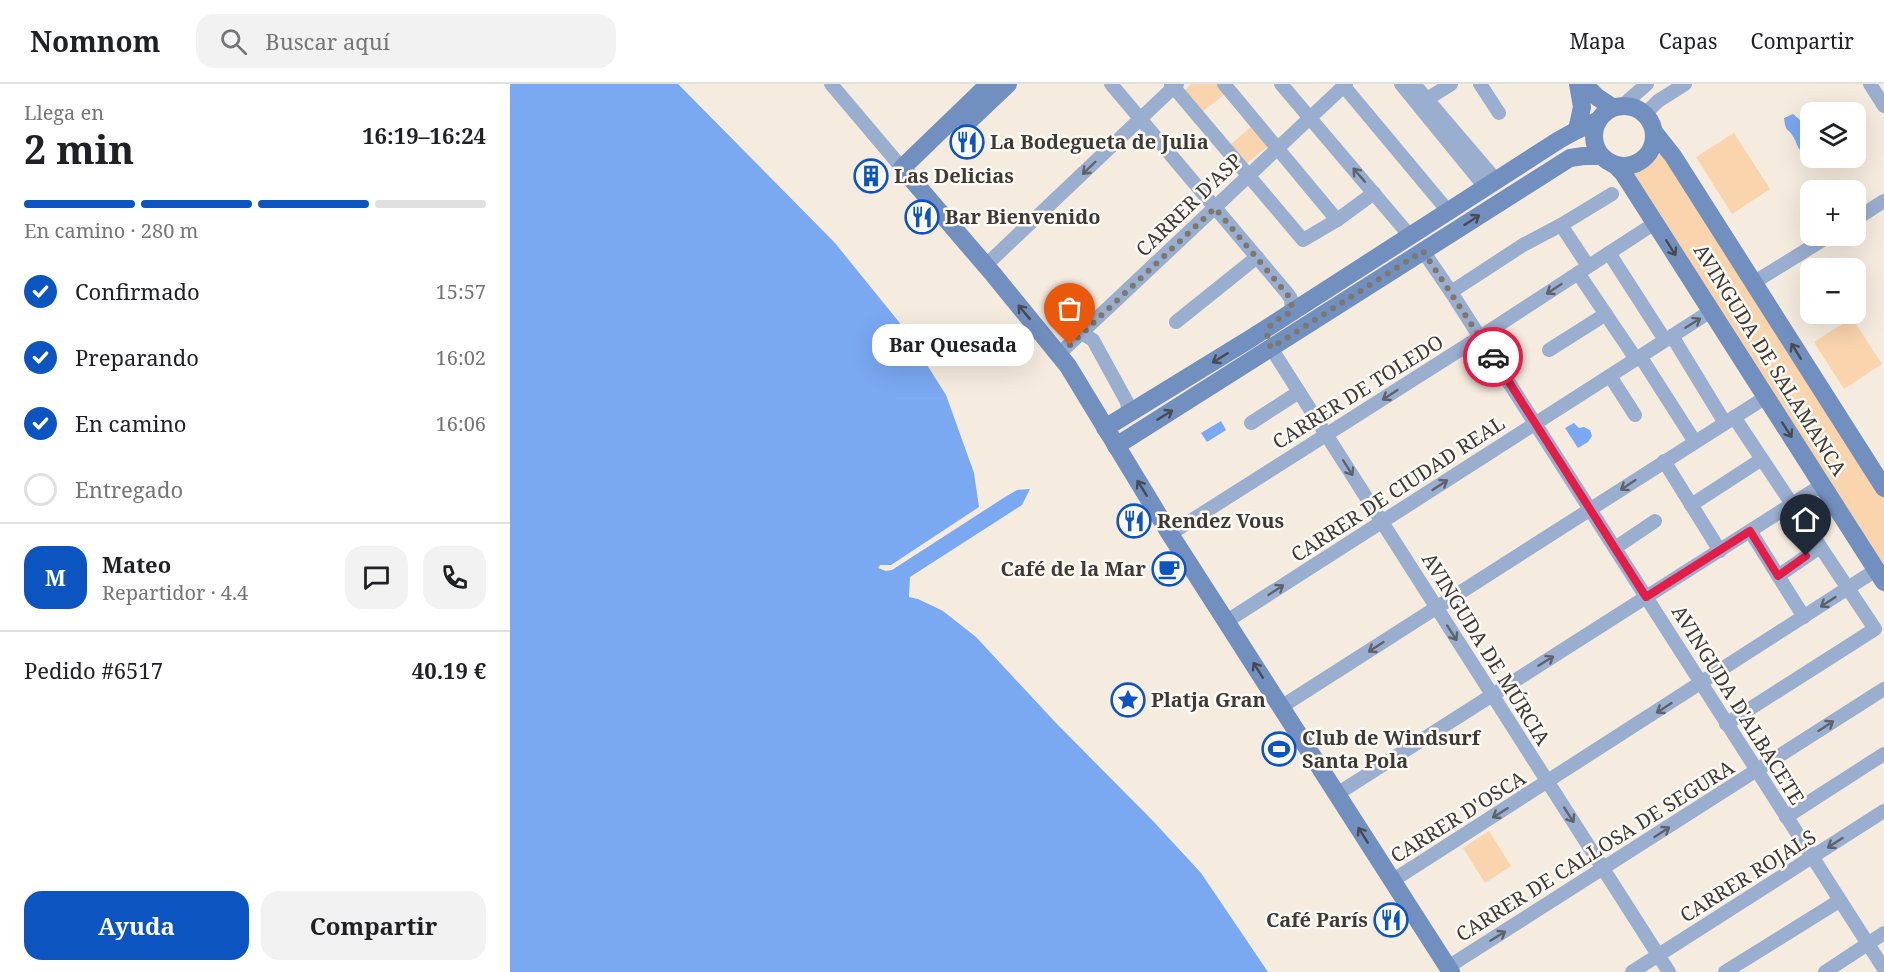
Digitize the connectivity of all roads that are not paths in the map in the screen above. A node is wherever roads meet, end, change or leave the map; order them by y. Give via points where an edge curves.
1 (831, 84) edge
2 (989, 84) edge
3 (1008, 84) edge
4 (1110, 84) edge
5 (1224, 84) edge
6 (1281, 84) edge
7 (1401, 84) edge
8 (1414, 84) edge
9 (1451, 84) edge
10 (1480, 84) edge
11 (1578, 84) edge
12 (1584, 84) edge
13 (1647, 84) edge
14 (1684, 84) edge
15 (1870, 84) edge
16 (1174, 85) edge
17 (1344, 85) edge
18 (1426, 98) junction
19 (1618, 106) junction
20 (1884, 106) edge
21 (1499, 112) dead end
22 (1646, 114) junction
23 (1310, 117) junction
24 (1140, 120) junction
25 (1597, 120) junction
26 (1577, 130) junction
27 (1654, 132) junction
28 (1278, 147) junction
29 (1608, 161) junction
30 (905, 173) junction
31 (1248, 175) junction
32 (1491, 183) junction
33 (1374, 193) junction
34 (1612, 194) dead end
35 (1503, 200) junction
36 (1884, 201) edge
37 (1215, 208) junction
38 (1448, 211) junction
39 (1866, 213) edge
40 (1337, 220) junction
41 (1655, 223) junction
42 (1562, 225) junction
43 (1410, 236) junction
44 (1813, 246) edge
45 (1423, 251) junction
46 (1609, 253) junction
47 (1257, 258) junction
48 (986, 266) junction
49 (1583, 269) junction
50 (1753, 283) junction
51 (1451, 292) junction
52 (1292, 311) junction
53 (1712, 311) junction
54 (1606, 314) junction
55 (1176, 322) dead end
56 (1269, 326) junction
57 (1083, 334) junction
58 (1480, 337) junction
59 (1668, 338) junction
60 (1271, 348) junction
61 (1550, 350) dead end
62 (1059, 354) junction
63 (1638, 358) junction
64 (1610, 376) junction
65 (1299, 392) junction
66 (1766, 397) junction
67 (1129, 415) junction
68 (1635, 415) dead end
69 (1730, 420) junction
70 (1251, 423) dead end
71 (1535, 424) junction
72 (1105, 428) junction
73 (1327, 435) junction
74 (1695, 442) junction
75 (1116, 446) junction
76 (1762, 459) junction
77 (1664, 461) junction
78 (1822, 485) junction
79 (1884, 488) edge
80 (1792, 504) junction
81 (1691, 505) junction
82 (1591, 510) junction
83 (1382, 522) junction
84 (1655, 522) dead end
85 (1750, 531) junction
86 (1170, 534) junction
87 (1820, 546) junction
88 (1615, 548) junction
89 (1720, 551) junction
90 (1778, 576) junction
91 (1880, 576) edge
92 (1848, 588) junction
93 (1646, 597) junction
94 (1437, 608) junction
95 (1804, 617) junction
96 (1227, 621) junction
97 (1701, 684) junction
98 (1884, 689) edge
99 (1492, 695) junction
100 (1281, 707) junction
101 (1726, 724) junction
102 (1884, 754) edge
103 (1757, 771) junction
104 (1548, 782) junction
105 (1337, 795) junction
106 (1884, 811) edge
107 (1786, 817) junction
108 (1812, 858) junction
109 (1604, 869) junction
110 (1392, 881) junction
111 (1839, 901) junction
112 (1884, 933) edge
113 (1875, 947) edge
114 (1658, 955) junction
115 (1884, 969) edge
116 (1450, 970) edge
117 (1632, 972) edge
118 (1669, 972) edge
119 (1725, 972) edge
120 (1825, 972) edge
121 (1840, 972) edge

1 - 30 street
2 - 30 street
3 - 30 street
4 - 24 street
5 - 28 street
6 - 23 street
7 - 32 street
8 - 18 street
9 - 18 street
10 - 21 street
11 - 25 street
11 - 26 street via 1582,107
12 - 19 street via 1597,97
13 - 19 street
14 - 22 street
15 - 20 street
16 - 24 street
16 - 31 street
17 - 23 street, CARRER D'ASP
17 - 38 street
18 - 32 street
19 - 22 street via 1635,107
19 - 25 street
22 - 27 street
23 - 28 street, CARRER D'ASP
33 -> 23 street
24 - 37 street
24 -> 48 street
25 - 26 street
25 - 29 street via 1593,136 1596,147
26 - 32 street
27 - 29 street via 1654,143 1641,161 1633,165
27 - 50 street, AVINGUDA DE SALAMANCA
28 - 31 street, CARRER D'ASP
28 - 40 street
29 - 35 street via 1570,158
29 - 41 street, AVINGUDA DE SALAMANCA via 1629,182
30 - 48 street
31 - 37 street, CARRER D'ASP
31 - 40 street via 1303,240
32 - 35 street
32 - 38 street
33 - 40 street
33 - 43 street
34 - 42 street
45 -> 35 street
36 - 39 street
37 - 47 street
37 - 57 street, CARRER D'ASP
38 - 43 street
41 - 46 street, CARRER DE TOLEDO
41 -> 53 street, AVINGUDA DE SALAMANCA
42 - 49 street
42 - 51 street via 1523,245
43 - 45 street
43 - 52 street
44 - 50 street
45 - 51 street, AVINGUDA D'ALBACETE
45 - 60 street
46 - 49 street, CARRER DE TOLEDO
46 - 59 street
47 - 52 street via 1291,299
47 - 55 street
62 -> 48 street
49 - 54 street
49 -> 58 street, CARRER DE TOLEDO
79 -> 50 street, AVINGUDA DE SALAMANCA
51 - 58 street, AVINGUDA D'ALBACETE
52 - 56 street
59 -> 53 street, CARRER DE CIUDAD REAL
53 - 66 street, AVINGUDA DE SALAMANCA
54 - 61 street
54 - 63 street
56 - 60 street via 1266,334
56 -> 67 street
57 - 62 street, CARRER D'ASP
57 - 67 street via 1093,340 1127,402
58 - 71 street, AVINGUDA D'ALBACETE
58 -> 73 street, CARRER DE TOLEDO
59 - 63 street, CARRER DE CIUDAD REAL
59 - 69 street
60 - 65 street, AVINGUDA DE MÚRCIA
75 -> 60 street
62 - 72 street
63 - 64 street, CARRER DE CIUDAD REAL
63 - 74 street
64 - 68 street
64 - 71 street, CARRER DE CIUDAD REAL
65 - 70 street
65 - 73 street, AVINGUDA DE MÚRCIA
66 - 69 street
66 -> 78 street, AVINGUDA DE SALAMANCA
67 - 72 street
69 - 74 street
69 - 76 street
71 - 82 street, AVINGUDA D'ALBACETE
83 -> 71 street, CARRER DE CIUDAD REAL
72 - 75 street
73 -> 83 street, AVINGUDA DE MÚRCIA
73 - 86 street, CARRER DE TOLEDO
74 - 77 street
86 -> 75 street
76 - 80 street
76 - 81 street
77 - 81 street
77 -> 82 street
78 - 80 street
78 - 91 street, AVINGUDA DE SALAMANCA
80 - 85 street
80 - 87 street
81 - 89 street
82 - 88 street, AVINGUDA D'ALBACETE
82 - 94 street
83 - 94 street, AVINGUDA DE MÚRCIA
96 -> 83 street, CARRER DE CIUDAD REAL
84 - 88 street
85 - 89 street
85 - 90 street
86 - 96 street
87 - 90 street
87 - 92 street
88 - 93 street, AVINGUDA D'ALBACETE
89 - 93 street
90 - 95 street
91 - 92 street, CARRER D'OSCA
92 -> 95 street, CARRER D'OSCA
92 - 101 street via 1875,629
93 - 97 street, AVINGUDA D'ALBACETE
99 -> 93 street
94 -> 99 street, AVINGUDA DE MÚRCIA
94 -> 100 street
95 - 97 street, CARRER D'OSCA
100 -> 96 street
97 - 101 street, AVINGUDA D'ALBACETE
97 -> 104 street, CARRER D'OSCA
103 -> 98 street, CARRER DE CALLOSA DE SEGURA
99 - 104 street, AVINGUDA DE MÚRCIA
99 - 105 street
100 - 105 street
101 - 103 street, AVINGUDA D'ALBACETE
102 - 107 street
103 - 107 street, AVINGUDA D'ALBACETE
109 -> 103 street, CARRER DE CALLOSA DE SEGURA
104 -> 109 street, AVINGUDA DE MÚRCIA
104 -> 110 street, CARRER D'OSCA
110 -> 105 street
106 -> 108 street, CARRER ROJALS
107 - 108 street, AVINGUDA D'ALBACETE
108 - 111 street, AVINGUDA D'ALBACETE
108 - 114 street, CARRER ROJALS
109 - 114 street, AVINGUDA DE MÚRCIA
116 -> 109 street, CARRER DE CALLOSA DE SEGURA
110 - 116 street
111 - 113 street, AVINGUDA D'ALBACETE
111 - 119 street
112 - 113 street
113 - 115 street, AVINGUDA D'ALBACETE
113 - 120 street
113 - 121 street
114 - 117 street, CARRER ROJALS
114 - 118 street, AVINGUDA DE MÚRCIA

